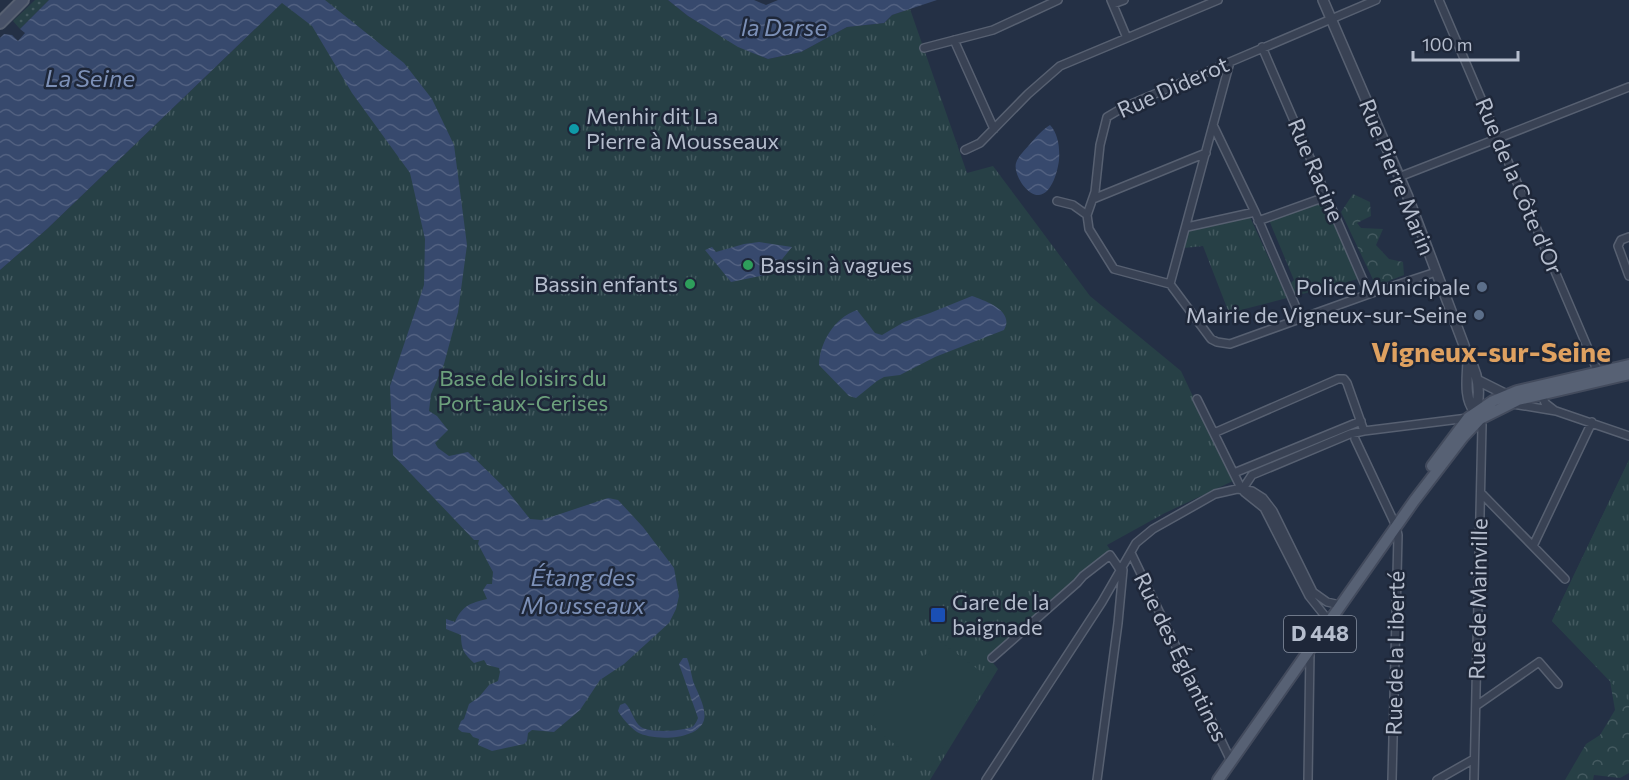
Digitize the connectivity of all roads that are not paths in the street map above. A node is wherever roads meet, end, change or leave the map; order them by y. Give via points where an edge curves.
1 (23, 0) edge
2 (1058, 0) edge
3 (1124, 0) edge
4 (1218, 0) edge
5 (1323, 0) edge
6 (1376, 0) edge
7 (1439, 0) edge
8 (1112, 2) edge
9 (1331, 19) junction
10 (0, 23) edge
11 (1127, 38) junction
12 (954, 40) junction
13 (1262, 47) junction
14 (924, 48) dead end
15 (1230, 62) junction
16 (1629, 87) edge
17 (1213, 125) junction
18 (994, 129) junction
19 (1499, 138) junction
20 (965, 150) dead end
21 (1206, 153) junction
22 (1399, 177) junction
23 (1328, 196) junction
24 (1092, 199) junction
25 (1057, 201) dead end
26 (1255, 212) junction
27 (1087, 215) junction
28 (1258, 221) junction
29 (1187, 226) junction
30 (1629, 237) edge
31 (1436, 272) junction
32 (1629, 276) edge
33 (1170, 284) junction
34 (1369, 294) junction
35 (1301, 319) junction
36 (1468, 356) junction
37 (1629, 365) edge
38 (1598, 372) junction
39 (1629, 374) edge
40 (1479, 381) junction
41 (1533, 396) junction
42 (1197, 399) dead end
43 (1507, 400) junction
44 (1556, 411) junction
45 (1475, 416) junction
46 (1361, 421) junction
47 (1592, 422) junction
48 (1364, 431) junction
49 (1214, 433) junction
50 (1629, 435) edge
51 (1354, 439) dead end
52 (1234, 473) junction
53 (1242, 490) junction
54 (1481, 492) junction
55 (1414, 501) junction
56 (1396, 526) junction
57 (1533, 546) junction
58 (1131, 553) junction
59 (1122, 569) junction
60 (1565, 579) dead end
61 (1340, 604) junction
62 (1329, 621) junction
63 (1311, 648) junction
64 (992, 658) dead end
65 (1558, 684) dead end
66 (1476, 706) junction
67 (1474, 759) junction
68 (1229, 764) junction
69 (986, 780) edge
70 (1097, 780) edge
71 (1218, 780) edge
72 (1308, 780) edge
73 (1392, 780) edge
74 (1437, 780) edge
75 (1474, 780) edge

1 - 10 main road
2 - 12 street via 993,30
3 - 8 street
4 - 11 street
5 - 9 street, Rue Pierre Marin
6 - 9 street, Rue Diderot
7 - 19 street, Rue de la Côte d'Or
8 - 11 street
9 - 13 street, Rue Diderot
9 - 22 street, Rue Pierre Marin
11 - 18 street via 1060,66
12 - 14 street
12 - 18 street
13 - 15 street, Rue Diderot
13 - 23 street, Rue Racine
15 - 17 street
15 - 24 street, Rue Diderot via 1107,117
16 - 19 street
17 - 21 street
17 - 26 street
18 - 20 street via 980,143
19 - 22 street
19 - 38 street, Rue de la Côte d'Or
21 - 24 street
21 - 29 street
22 - 31 street, Rue Pierre Marin
23 - 28 street
23 - 34 street, Rue Racine
24 - 27 street, Rue Diderot
25 - 27 street via 1073,205
26 - 28 street
26 - 29 street
27 - 33 street via 1089,229 1114,270
28 - 35 street
29 - 33 street
30 - 32 street via 1618,246
31 - 34 street
31 - 36 street, Rue Pierre Marin
33 - 35 street via 1211,339 1218,342 1230,344
34 - 35 street
36 - 40 street, Rue Pierre Marin
36 - 45 street, Rue Pierre Marin via 1467,395
37 - 38 main road, D 448
38 - 41 main road, D 448
39 - 41 main road, D 448
40 - 43 street
40 - 45 street
41 - 43 main road, D 448
41 - 44 street
41 - 44 street
42 - 49 street
43 - 45 main road, D 448
44 - 47 street
45 - 48 street
45 - 54 street, Rue de Mainville via 1482,425
45 - 55 main road, D 448
45 - 55 main road, D 448 via 1456,431
46 - 48 street
46 - 49 street via 1347,383 1338,379
46 - 52 street
47 - 50 street
47 - 57 street
48 - 53 street via 1252,476
49 - 52 street
51 - 56 street
52 - 53 street
53 - 58 street via 1215,494 1143,536
53 - 61 street via 1269,503 1313,592 1327,602
53 - 62 street via 1264,508 1309,596
54 - 57 street
54 - 66 street, Rue de Mainville
55 - 56 main road, D 448
56 - 61 main road, D 448
56 - 73 street, Rue de la Liberté
57 - 60 street
58 - 59 street
58 - 68 street, Rue des Églantines
59 - 64 street via 1110,555
59 - 69 street
59 - 70 street
61 - 62 main road, D 448
62 - 63 main road, D 448
63 - 68 main road, D 448
63 - 72 street
65 - 66 street via 1539,662
66 - 67 street, Rue de Mainville
67 - 74 street
67 - 75 street, Rue de Mainville
68 - 71 main road, D 448

